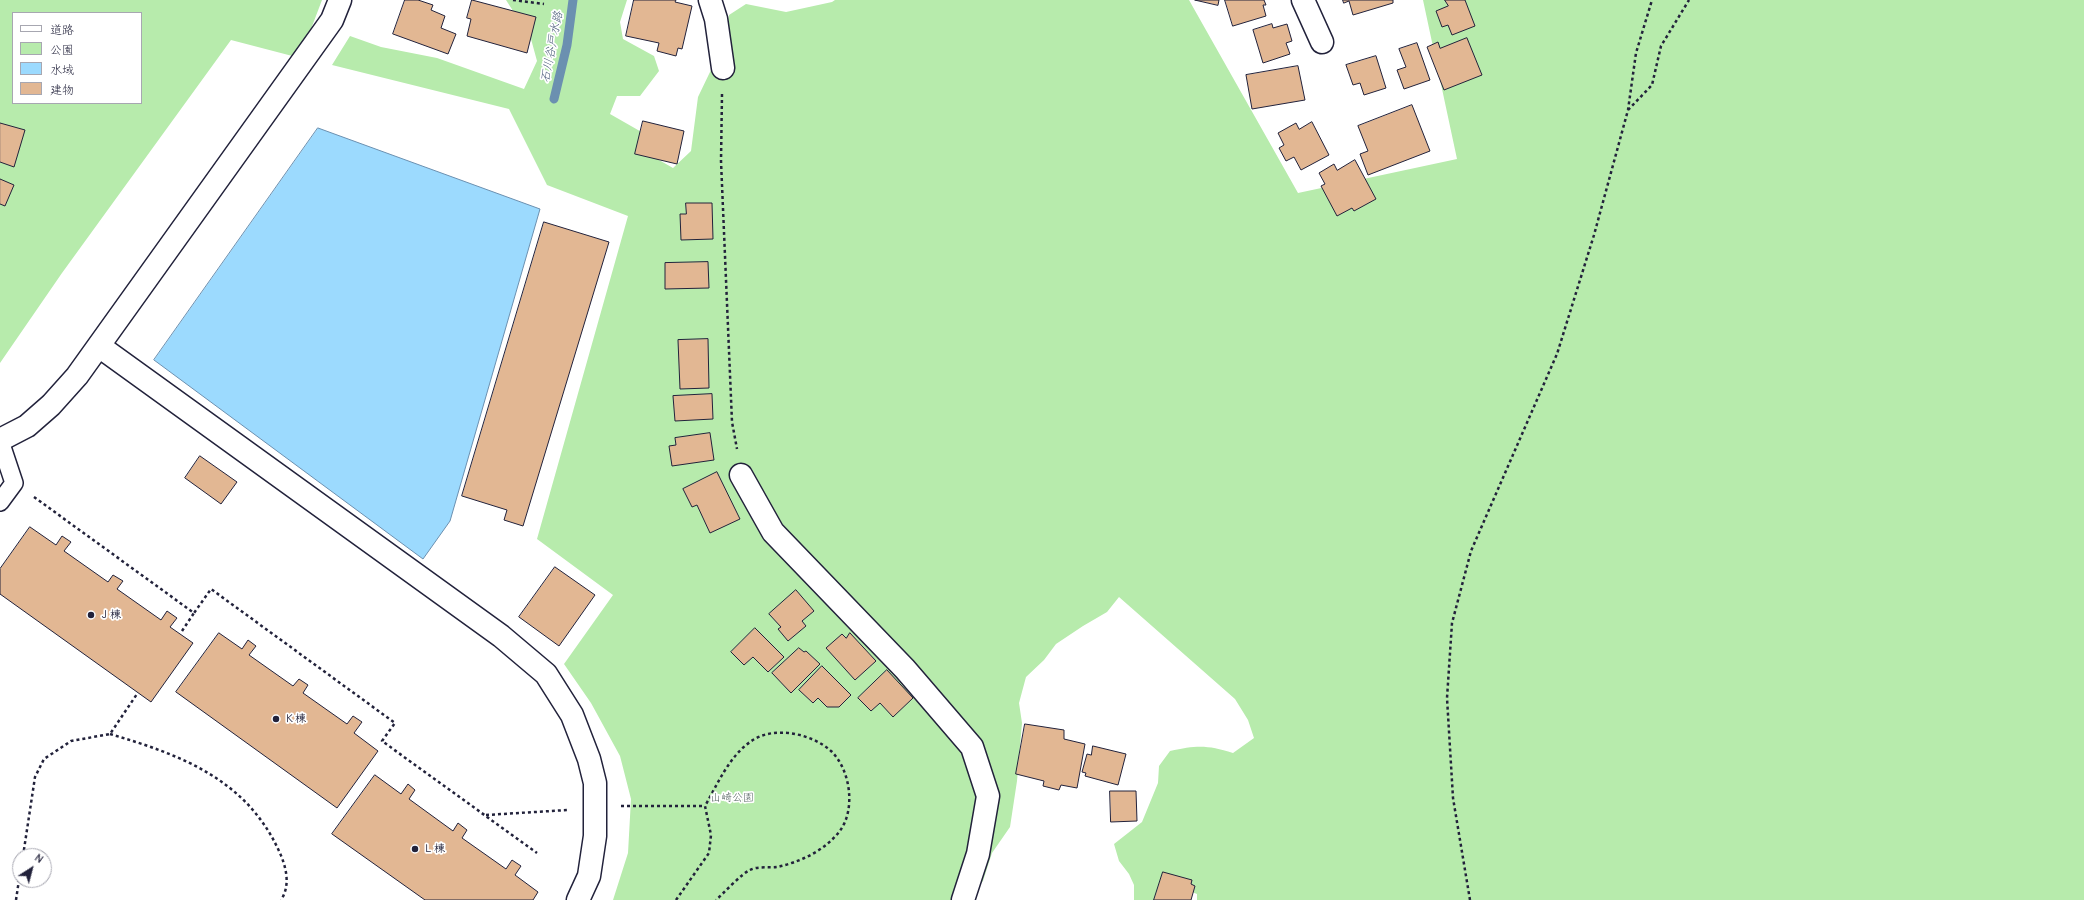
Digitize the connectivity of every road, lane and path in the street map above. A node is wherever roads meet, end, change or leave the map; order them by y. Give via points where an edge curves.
1 (340, 0) edge
2 (513, 0) edge
3 (710, 0) edge
4 (1303, 0) edge
5 (1652, 0) edge
6 (1689, 0) edge
7 (544, 4) dead end
8 (1322, 42) dead end
9 (723, 68) joint
10 (1628, 110) junction
11 (99, 346) junction
12 (0, 441) edge
13 (741, 475) joint
14 (14, 482) junction
15 (0, 502) edge
16 (194, 613) junction
17 (182, 631) dead end
18 (137, 694) dead end
19 (110, 734) junction
20 (620, 806) dead end
21 (705, 806) junction
22 (569, 810) dead end
23 (485, 815) junction
24 (24, 848) edge
25 (537, 853) dead end
26 (18, 888) edge
27 (966, 899) edge
28 (16, 900) edge
29 (281, 900) edge
30 (578, 900) edge
31 (676, 900) edge
32 (716, 900) edge
33 (1470, 900) edge

1 - 11 street via 332,20
2 - 7 path
3 - 9 street via 716,19
4 - 8 street
5 - 10 path via 1636,53
6 - 10 path via 1661,46 1652,85
9 - 13 path via 721,161 732,422
10 - 33 path via 1594,235 1557,354 1471,551 1452,623 1447,698 1452,798
11 - 12 street via 51,404 27,426
11 - 30 street via 501,636 546,674 572,715 589,758 595,783 595,836 589,876
12 - 14 lane
13 - 27 street via 773,532 905,669 972,747 988,796 978,854
14 - 15 lane
14 - 16 path
16 - 17 path
16 - 23 path via 211,589 395,723 382,741
18 - 19 path
19 - 24 path via 71,741 44,759 35,777
19 - 29 path via 155,747 194,764 238,794 261,818 283,858 287,878
20 - 21 path
21 - 31 path via 711,835 709,853
21 - 32 path via 734,756 750,741 766,733 787,733 811,739 831,752 842,767 847,782 849,804 845,820 839,832 824,847 810,856 777,867 750,870
22 - 23 path
23 - 25 path
26 - 28 path

